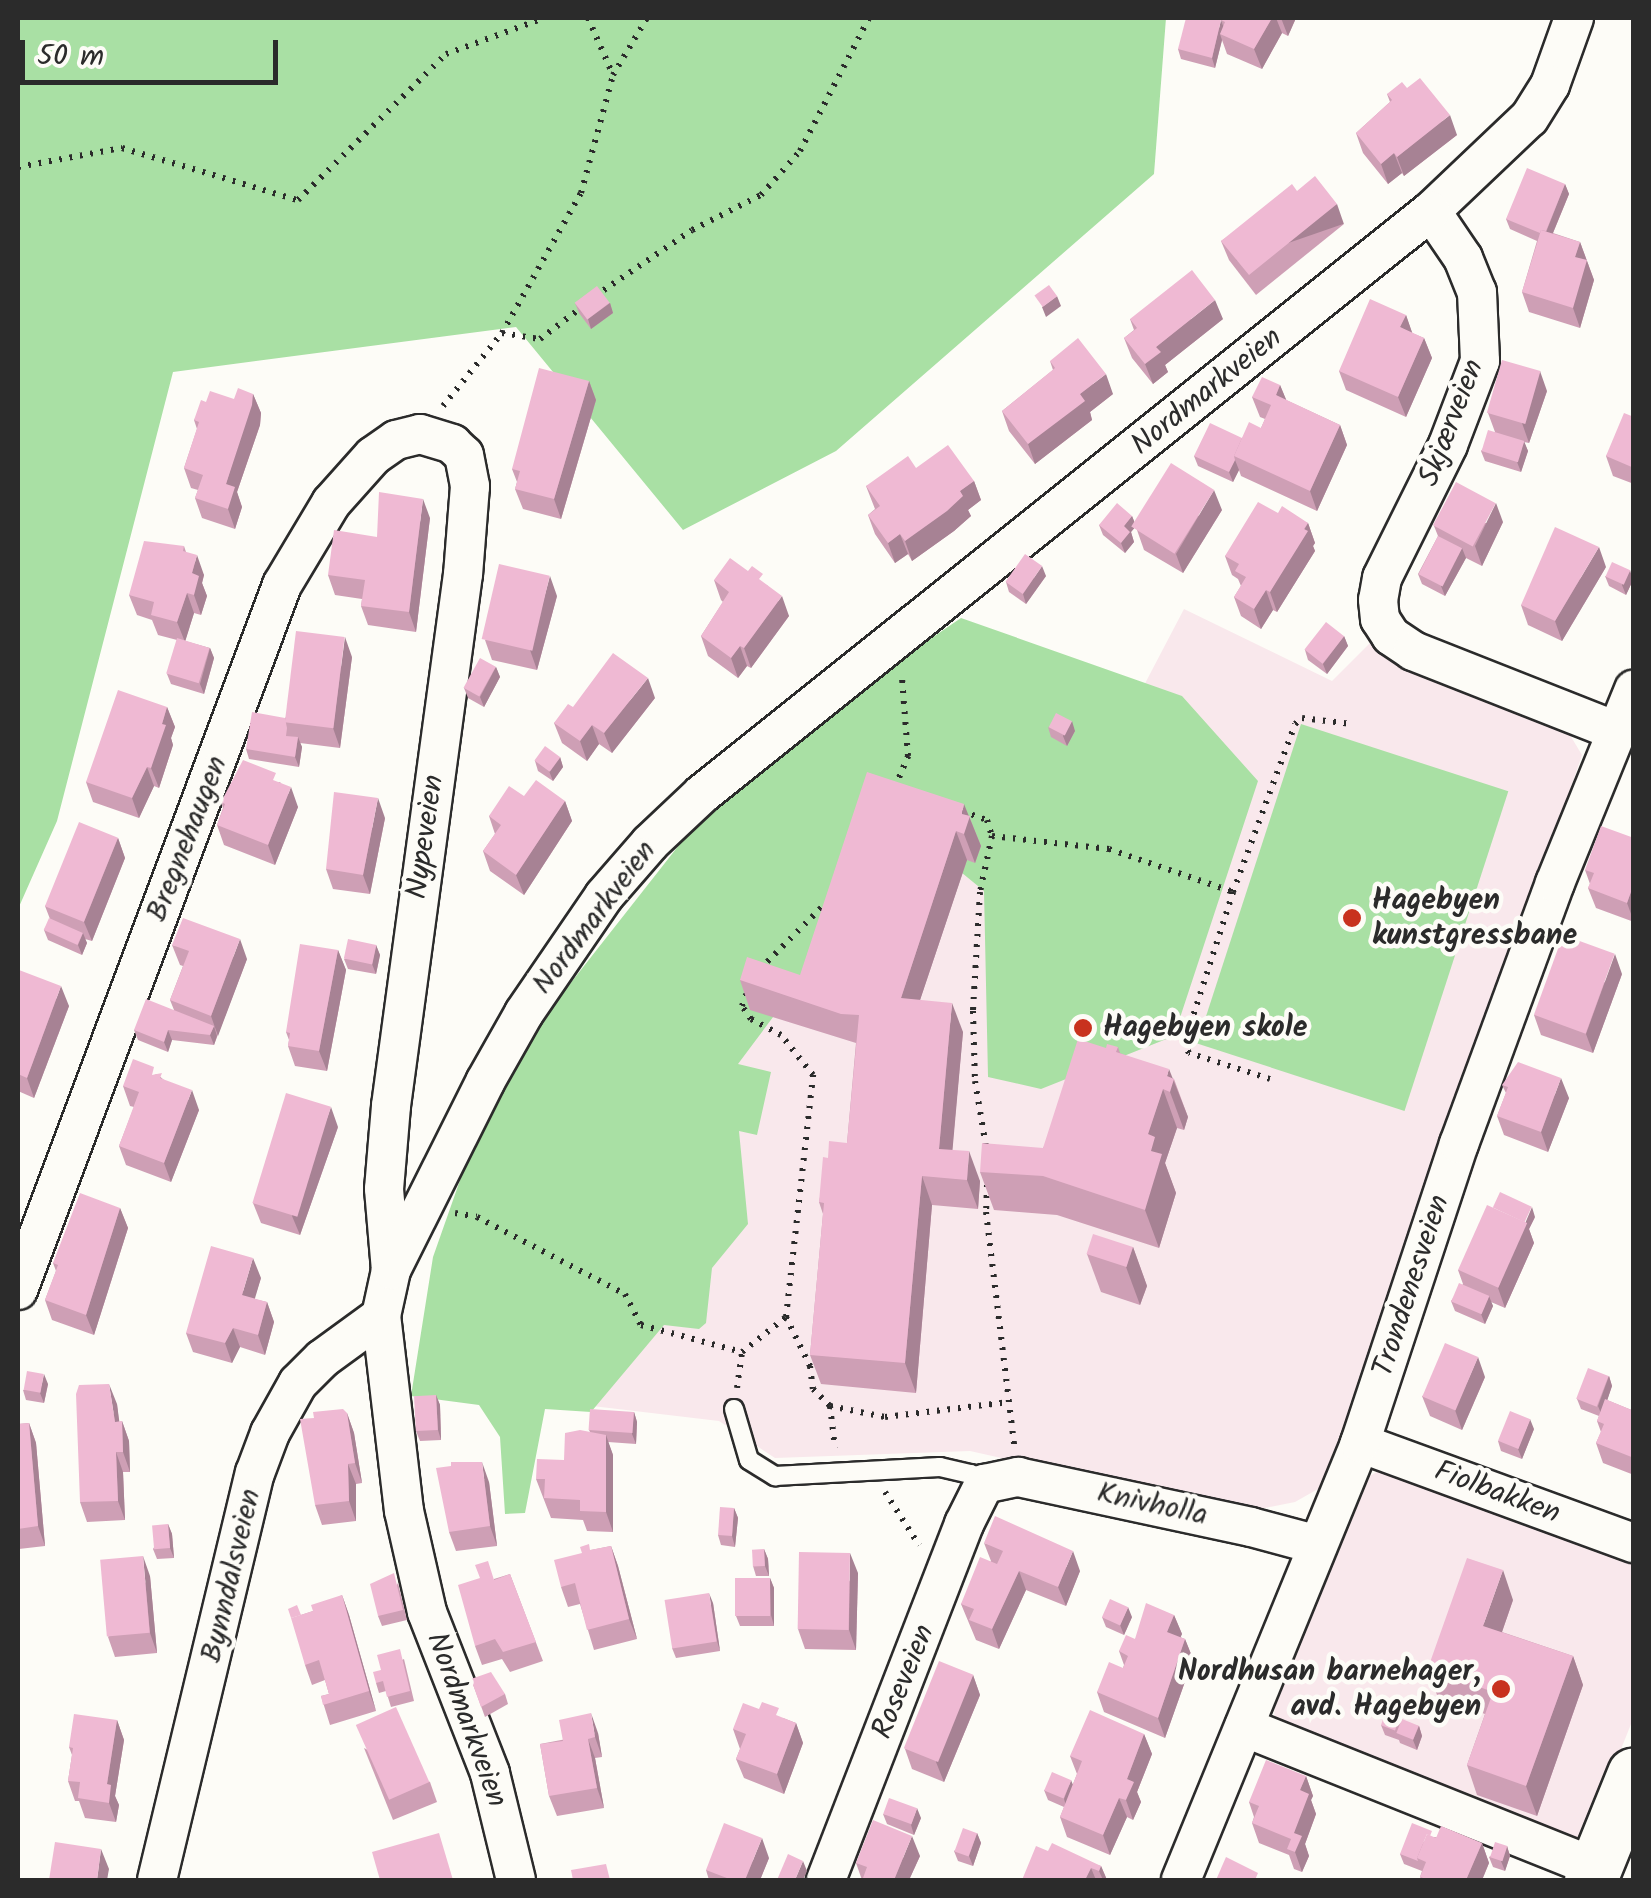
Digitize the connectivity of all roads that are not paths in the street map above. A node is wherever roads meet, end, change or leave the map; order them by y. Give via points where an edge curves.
1 (1574, 18) edge
2 (1431, 211) junction
3 (420, 434) joint
4 (1634, 688) edge
5 (1616, 730) junction
6 (391, 1270) junction
7 (18, 1290) edge
8 (381, 1316) junction
9 (734, 1409) road end
10 (1360, 1443) junction
11 (1001, 1481) junction
12 (1634, 1542) edge
13 (1318, 1546) junction
14 (1244, 1727) junction
15 (1634, 1774) edge
16 (1594, 1874) edge
17 (158, 1880) edge
18 (516, 1880) edge
19 (826, 1880) edge
20 (1180, 1880) edge

1 - 2 street via 1550,85 1528,118
2 - 5 street, Skjærveien via 1477,292 1480,361 1448,446 1382,578 1380,618 1413,652
2 - 6 street, Nordmarkveien via 890,640 650,843 604,896 524,1012
3 - 6 street, Nypeveien via 452,444 464,456 470,486 392,1106 384,1188
3 - 7 street, Bregnehaugen via 373,456 332,504 282,585
4 - 5 street, Trondenesveien
5 - 10 street, Trondenesveien via 1459,1144
6 - 8 street, Nordmarkveien
8 - 17 street, Bynndalsveien via 298,1383 270,1433
8 - 18 street, Nordmarkveien via 404,1511 427,1612 490,1773
9 - 11 lane via 749,1460 775,1476 940,1467
10 - 12 street, Fiolbakken
10 - 13 street, Trondenesveien
11 - 13 street, Knivholla via 1251,1526
11 - 19 street, Roseveien via 964,1524
13 - 14 street, Trondenesveien
14 - 16 street
14 - 20 street, Trondenesveien
15 - 16 main road

